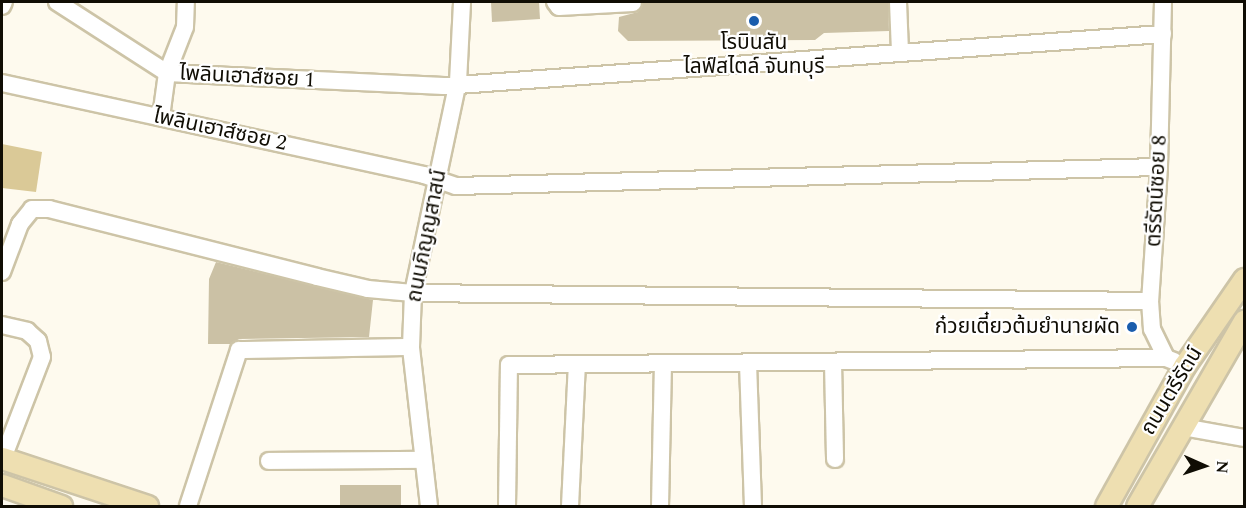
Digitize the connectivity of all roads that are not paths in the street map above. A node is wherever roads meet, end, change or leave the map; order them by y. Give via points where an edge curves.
1 (4, 2) edge
2 (57, 2) edge
3 (186, 2) edge
4 (462, 2) edge
5 (555, 2) edge
6 (898, 2) edge
7 (1163, 2) edge
8 (604, 3) edge
9 (633, 3) dead end
10 (2, 6) edge
11 (1163, 34) junction
12 (900, 52) junction
13 (167, 73) junction
14 (458, 82) junction
15 (2, 83) edge
16 (160, 117) junction
17 (1159, 167) junction
18 (437, 179) junction
19 (2, 272) edge
20 (1245, 279) edge
21 (413, 293) junction
22 (1150, 301) junction
23 (1245, 321) edge
24 (2, 325) edge
25 (411, 347) junction
26 (833, 362) junction
27 (1175, 362) junction
28 (748, 363) junction
29 (663, 364) junction
30 (577, 365) junction
31 (1183, 427) junction
32 (1245, 438) edge
33 (2, 458) edge
34 (835, 459) dead end
35 (423, 460) junction
36 (269, 461) dead end
37 (2, 485) edge
38 (50, 505) edge
39 (147, 507) edge
40 (188, 507) edge
41 (429, 507) edge
42 (507, 507) edge
43 (570, 507) edge
44 (660, 507) edge
45 (753, 507) edge
46 (1106, 507) edge
47 (1137, 507) edge

1 - 10 street
2 - 13 street, ไพลินเฮาส์ซอย 1
3 - 13 street via 185,27
4 - 14 street, ถนนภิญญสาสน์
5 - 8 street via 559,7
6 - 12 street
7 - 11 street, ตรีรัตน์ซอย 8
8 - 9 street
11 - 12 street, ไพลินเฮาส์ซอย 1
11 - 17 street, ตรีรัตน์ซอย 8
12 - 14 street, ไพลินเฮาส์ซอย 1
13 - 14 street, ไพลินเฮาส์ซอย 1 via 444,86
13 - 16 street
14 - 18 street, ถนนภิญญสาสน์
15 - 16 street, ไพลินเฮาส์ซอย 2
16 - 18 street, ไพลินเฮาส์ซอย 2
17 - 18 street, ไพลินเฮาส์ซอย 2 via 456,186
17 - 22 street, ตรีรัตน์ซอย 8
18 - 21 street, ถนนภิญญสาสน์
19 - 21 street via 20,224 32,209 49,209 358,287
20 - 27 main road, ถนนตรีรัตน์
21 - 22 street
21 - 25 street, ถนนภิญญสาสน์
22 - 27 street, ตรีรัตน์ซอย 8 via 1152,329
23 - 31 main road, ถนนตรีรัตน์
24 - 33 street via 27,331 38,341 42,357
25 - 35 street, ถนนภิญญสาสน์
25 - 40 street via 239,350
26 - 27 street
26 - 28 street
26 - 34 street
27 - 46 main road, ถนนตรีรัตน์
28 - 29 street
28 - 45 street
29 - 30 street
29 - 44 street
30 - 42 street via 509,365
30 - 43 street
31 - 32 street
31 - 47 main road, ถนนตรีรัตน์
33 - 39 main road
35 - 36 street
35 - 41 street, ถนนภิญญสาสน์
37 - 38 main road

